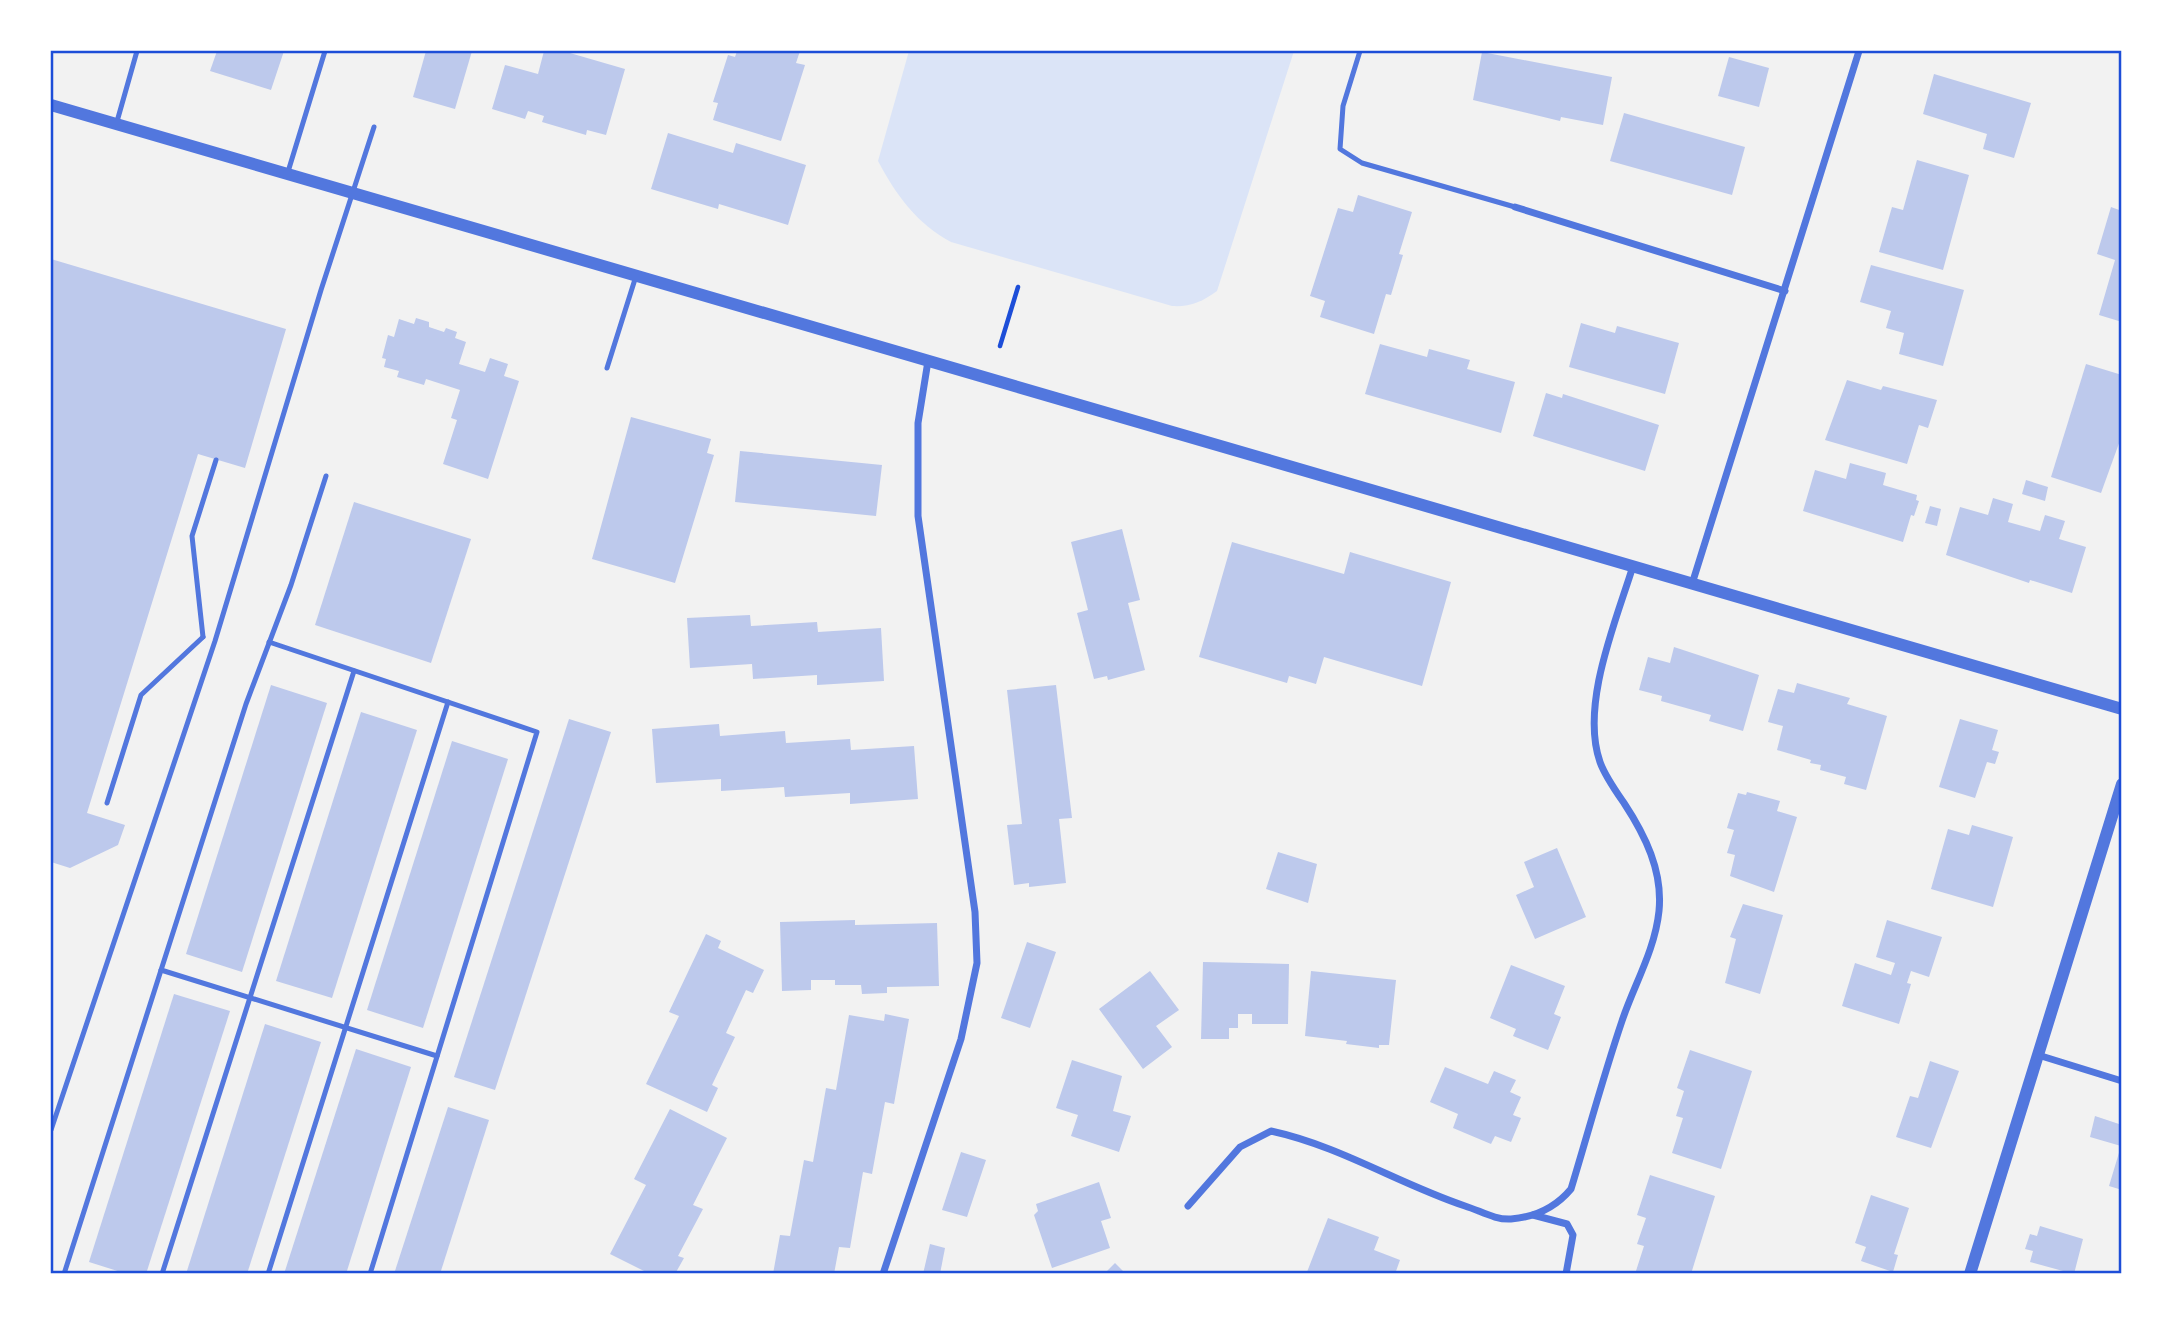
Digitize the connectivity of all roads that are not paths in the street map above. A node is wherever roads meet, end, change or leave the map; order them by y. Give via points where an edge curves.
1 (137, 51) edge
2 (326, 51) edge
3 (1360, 51) edge
4 (1858, 51) edge
5 (51, 105) edge
6 (116, 125) junction
7 (374, 127) dead end
8 (287, 175) junction
9 (352, 193) junction
10 (1515, 207) joint
11 (636, 276) junction
12 (1785, 291) junction
13 (928, 361) junction
14 (607, 368) dead end
15 (216, 460) dead end
16 (326, 476) dead end
17 (1633, 566) junction
18 (1692, 584) junction
19 (203, 637) junction
20 (215, 641) junction
21 (269, 642) junction
22 (354, 671) junction
23 (448, 702) junction
24 (2122, 709) edge
25 (2122, 784) edge
26 (107, 803) dead end
27 (161, 970) junction
28 (250, 998) junction
29 (345, 1027) junction
30 (2038, 1055) junction
31 (437, 1056) junction
32 (2122, 1081) edge
33 (51, 1130) edge
34 (1188, 1206) dead end
35 (1529, 1214) junction
36 (64, 1274) edge
37 (162, 1274) edge
38 (268, 1274) edge
39 (370, 1274) edge
40 (883, 1274) edge
41 (1566, 1274) edge
42 (1970, 1274) edge

1 - 6 lane
2 - 8 lane
3 - 10 lane via 1343,106 1340,149 1362,163
4 - 12 street
5 - 6 street
6 - 8 street
7 - 9 lane
8 - 9 street
9 - 11 street
9 - 20 lane
10 - 12 street
11 - 13 street
11 - 14 lane
12 - 18 street
13 - 17 street
13 - 40 street via 918,423 917,505 976,926 977,964 961,1039
15 - 19 lane via 192,536
16 - 21 lane
17 - 18 street
17 - 35 street via 1602,670 1595,739 1600,762 1649,846 1659,911 1571,1189 1560,1203
18 - 24 street
19 - 20 lane
19 - 26 lane via 141,695
20 - 33 lane
21 - 22 lane
21 - 27 lane
22 - 23 lane
22 - 28 lane
23 - 29 lane
23 - 31 lane via 537,732
25 - 30 street
27 - 28 lane
27 - 36 lane
28 - 29 lane
28 - 37 lane
29 - 31 lane
29 - 38 lane
30 - 32 street
30 - 42 street
31 - 39 lane
34 - 35 street via 1240,1147 1271,1131 1340,1152 1431,1195 1494,1217 1513,1219
35 - 41 street via 1567,1224 1573,1236

